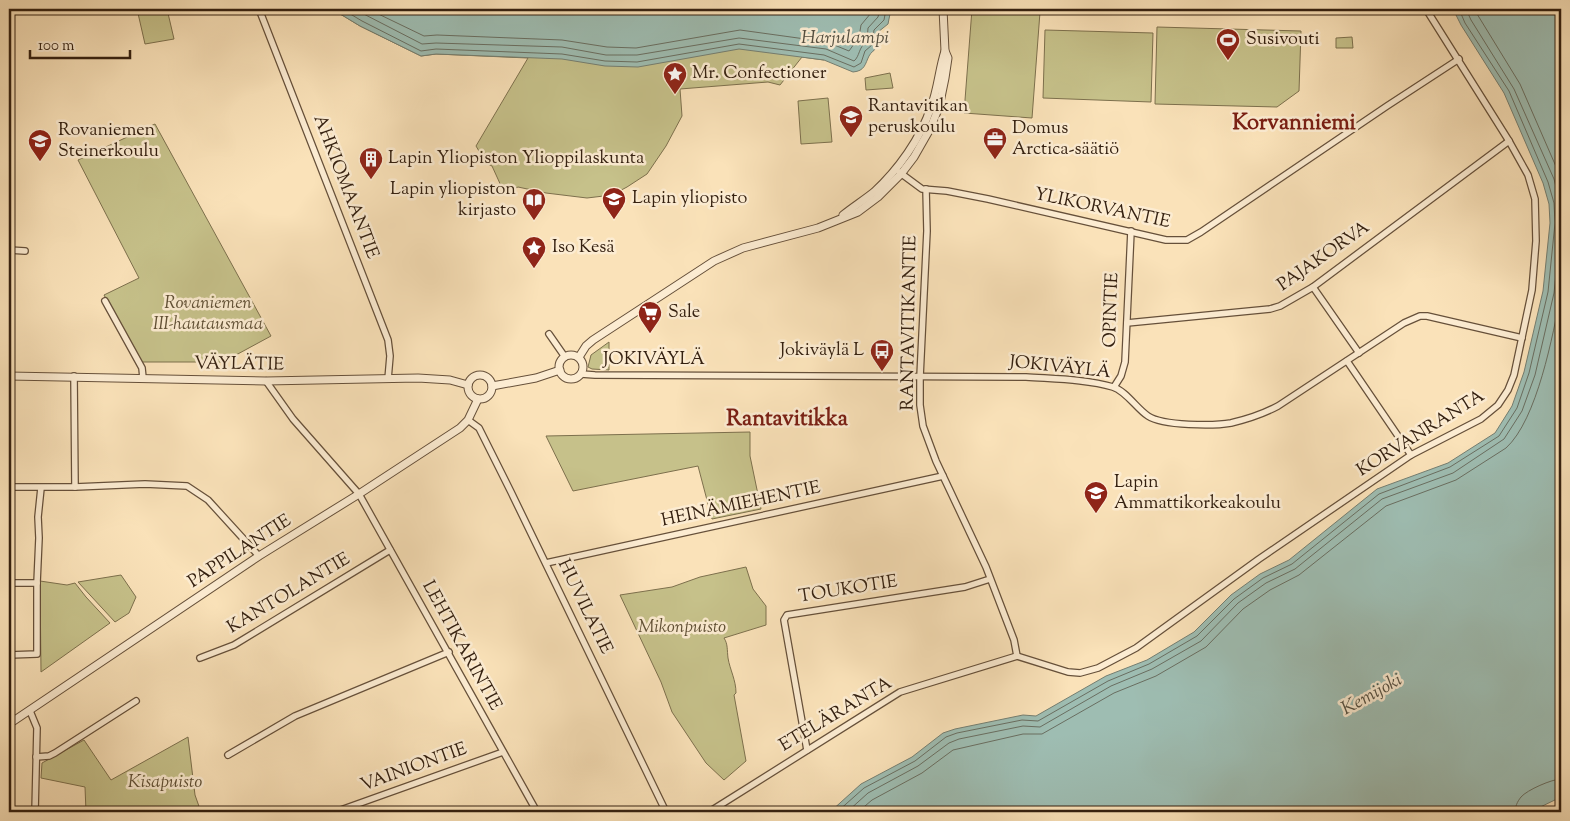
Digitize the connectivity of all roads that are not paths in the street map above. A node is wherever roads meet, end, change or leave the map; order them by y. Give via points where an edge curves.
1 (259, 9) edge
2 (943, 9) edge
3 (1426, 9) edge
4 (1459, 59) junction
5 (1509, 141) junction
6 (898, 171) junction
7 (926, 189) junction
8 (1131, 231) junction
9 (9, 250) edge
10 (25, 251) dead end
11 (1313, 287) junction
12 (105, 301) dead end
13 (1127, 323) junction
14 (549, 334) dead end
15 (1522, 338) junction
16 (1360, 353) junction
17 (565, 357) junction
18 (578, 357) junction
19 (1348, 362) junction
20 (560, 370) junction
21 (581, 374) junction
22 (9, 376) edge
23 (74, 376) junction
24 (920, 377) junction
25 (143, 378) junction
26 (388, 379) junction
27 (266, 381) junction
28 (468, 385) junction
29 (492, 386) junction
30 (1114, 388) junction
31 (478, 399) junction
32 (468, 420) junction
33 (1411, 455) junction
34 (944, 476) junction
35 (9, 487) edge
36 (75, 487) junction
37 (41, 488) junction
38 (359, 494) junction
39 (390, 550) junction
40 (258, 556) junction
41 (546, 563) junction
42 (990, 579) junction
43 (9, 583) edge
44 (37, 583) junction
45 (449, 652) junction
46 (9, 655) edge
47 (1017, 656) junction
48 (200, 658) dead end
49 (136, 701) dead end
50 (30, 711) junction
51 (9, 724) edge
52 (807, 750) junction
53 (503, 752) junction
54 (228, 755) dead end
55 (36, 757) junction
56 (35, 812) edge
57 (335, 812) edge
58 (537, 812) edge
59 (666, 812) edge
60 (709, 812) edge

1 - 26 street, AHKIOMAANTIE via 388,340
2 - 6 street via 948,58 939,107 914,157
3 - 4 street, KORVANRANTA
4 - 5 street, KORVANRANTA
4 - 8 street, YLIKORVANTIE via 1195,236 1173,241
5 - 11 street, PAJAKORVA
5 - 15 street, KORVANRANTA via 1528,175 1535,199 1532,290
6 - 7 street via 916,186
6 - 18 street via 835,221 743,248 714,261 593,340
7 - 8 street, YLIKORVANTIE
7 - 24 street, RANTAVITIKANTIE
8 - 13 street, OPINTIE
9 - 10 street
11 - 13 street, PAJAKORVA via 1270,309
11 - 16 street
12 - 25 street via 142,368
13 - 30 street, OPINTIE via 1125,362
14 - 17 street
15 - 16 street, JOKIVÄYLÄ via 1426,316 1411,320
15 - 33 street, KORVANRANTA via 1514,375 1498,405 1481,419
16 - 19 street, JOKIVÄYLÄ
17 - 18 street
17 - 20 street via 560,362
18 - 21 street via 583,363
19 - 30 street, JOKIVÄYLÄ via 1278,406 1230,423 1192,424 1156,420
19 - 33 street
20 - 21 street via 571,378
20 - 29 street
21 - 24 street, JOKIVÄYLÄ
22 - 23 street, VÄYLÄTIE
23 - 25 street, VÄYLÄTIE
23 - 36 street
24 - 30 street, JOKIVÄYLÄ via 1026,377
24 - 34 street, RANTAVITIKANTIE via 923,426
25 - 27 street, VÄYLÄTIE
26 - 27 street, VÄYLÄTIE
26 - 28 street, VÄYLÄTIE via 450,380
27 - 38 street, LEHTIKARINTIE via 293,419
28 - 29 street via 479,375 489,379
28 - 31 street via 472,395
29 - 31 street via 486,397
31 - 32 street, PAPPILANTIE
32 - 38 street, PAPPILANTIE
32 - 41 street, HUVILATIE via 479,428
33 - 47 street, KORVANRANTA via 1258,559 1136,648 1098,668 1080,673 1068,672
34 - 41 street, HEINÄMIEHENTIE
34 - 42 street, RANTAVITIKANTIE
35 - 37 street
36 - 37 street
36 - 40 street via 187,486 208,500
37 - 44 street
38 - 39 street, LEHTIKARINTIE
38 - 40 street, PAPPILANTIE
39 - 45 street, LEHTIKARINTIE
39 - 48 street, KANTOLANTIE via 234,645
40 - 50 street, PAPPILANTIE
41 - 59 street, HUVILATIE
42 - 47 street, RANTAVITIKANTIE
42 - 52 street, TOUKOTIE via 965,587 787,615 784,620
43 - 44 street
44 - 46 street via 37,654
45 - 53 street, LEHTIKARINTIE
45 - 54 street via 296,716
47 - 52 street, ETELÄRANTA via 900,692
49 - 55 street via 55,753
50 - 51 street, PAPPILANTIE
50 - 55 street via 37,728
52 - 60 street, ETELÄRANTA
53 - 57 street, VAINIONTIE
53 - 58 street, LEHTIKARINTIE
55 - 56 street

